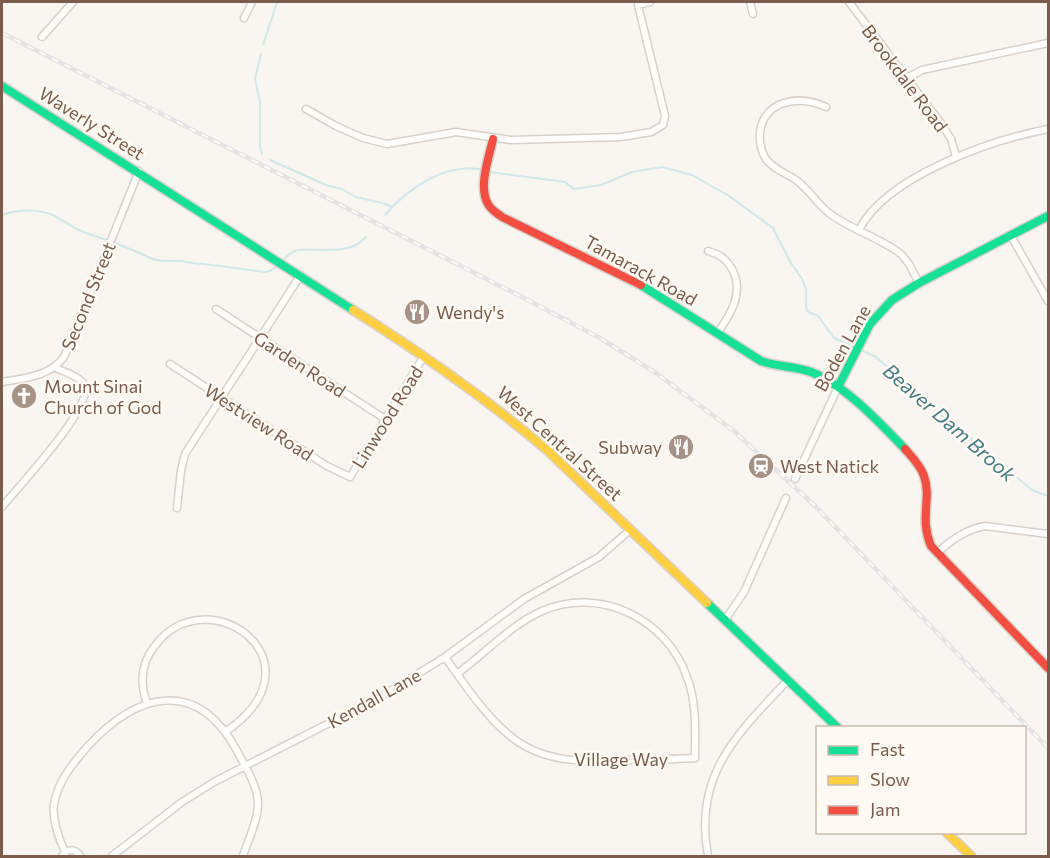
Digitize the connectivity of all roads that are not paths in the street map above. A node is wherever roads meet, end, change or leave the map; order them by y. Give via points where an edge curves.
1 (73, 2) edge
2 (252, 2) edge
3 (650, 2) edge
4 (750, 2) edge
5 (849, 2) edge
6 (753, 14) dead end
7 (244, 18) dead end
8 (42, 37) dead end
9 (1048, 43) edge
10 (907, 78) junction
11 (2, 88) edge
12 (826, 107) dead end
13 (306, 109) dead end
14 (1048, 129) edge
15 (493, 139) junction
16 (956, 157) junction
17 (139, 171) junction
18 (165, 188) joint
19 (1048, 216) edge
20 (859, 230) junction
21 (1011, 236) junction
22 (708, 251) dead end
23 (300, 276) junction
24 (919, 284) junction
25 (1048, 301) edge
26 (216, 309) dead end
27 (717, 334) junction
28 (260, 338) junction
29 (424, 356) junction
30 (170, 364) dead end
31 (54, 367) junction
32 (2, 382) edge
33 (837, 387) junction
34 (222, 398) junction
35 (385, 418) junction
36 (350, 477) joint
37 (795, 479) dead end
38 (786, 498) dead end
39 (2, 507) edge
40 (177, 508) dead end
41 (630, 530) junction
42 (1048, 534) edge
43 (937, 553) junction
44 (725, 620) junction
45 (445, 657) junction
46 (1048, 668) edge
47 (457, 674) junction
48 (788, 680) junction
49 (147, 703) junction
50 (836, 726) edge
51 (225, 732) junction
52 (245, 766) junction
53 (948, 834) edge
54 (64, 854) edge
55 (80, 856) edge
56 (112, 856) edge
57 (243, 856) edge
58 (708, 856) edge
59 (970, 856) edge

1 - 8 street
2 - 7 street
3 - 15 street via 638,5 664,111 663,125 651,132 621,137
4 - 6 street
5 - 10 street, Brookdale Road
9 - 10 street via 922,70
10 - 16 street, Brookdale Road via 947,132
11 - 17 street, Waverly Street
12 - 20 street via 804,100 775,108 762,124 760,144 773,166 800,183 829,213
13 - 15 street via 379,143 456,132
14 - 16 street
15 - 27 street, Tamarack Road via 486,178 487,202 502,217 622,273
16 - 20 street via 883,198
17 - 18 street, Waverly Street
17 - 31 street, Second Street via 67,350
18 - 23 street, West Central Street
19 - 21 street, Boden Lane
20 - 24 street via 901,254
21 - 24 street, Boden Lane
21 - 25 street
22 - 27 street via 728,261 737,283 734,306
23 - 28 street
23 - 29 street, West Central Street
24 - 33 street, Boden Lane via 886,305 870,324
26 - 28 street, Garden Road
27 - 33 street, Tamarack Road via 768,365 807,370
28 - 34 street
28 - 35 street, Garden Road
29 - 35 street, Linwood Road
29 - 41 street, West Central Street via 522,426
30 - 34 street, Westview Road
31 - 32 street, Second Street via 42,374
31 - 39 street via 84,384 79,411
33 - 37 street, Boden Lane
33 - 43 street, Tamarack Road via 921,468 926,484 924,529
34 - 36 street, Westview Road
34 - 40 street via 185,454
35 - 36 street, Linwood Road
38 - 44 street via 744,592
41 - 44 street, West Central Street
41 - 45 street, Kendall Lane via 599,557 524,599
42 - 43 street via 976,527 960,534
43 - 46 street, Tamarack Road
44 - 48 street, West Central Street
45 - 47 street, Village Way
45 - 52 street, Kendall Lane via 380,697
47 - 47 street, Village Way via 503,729 538,752 581,762 695,759 694,705 682,665 653,627 620,609 583,603 542,611
48 - 50 street, West Central Street
48 - 58 street via 745,726 716,769 705,811
49 - 51 street via 174,700 190,704 212,716
49 - 51 street via 143,672 149,653 160,639 173,627 188,621 224,622 252,639 266,669 264,687 256,703
49 - 54 street via 103,731 63,779 54,818
51 - 52 street
52 - 56 street, Kendall Lane via 193,795
52 - 57 street via 258,804
53 - 59 street
54 - 55 street via 72,850

